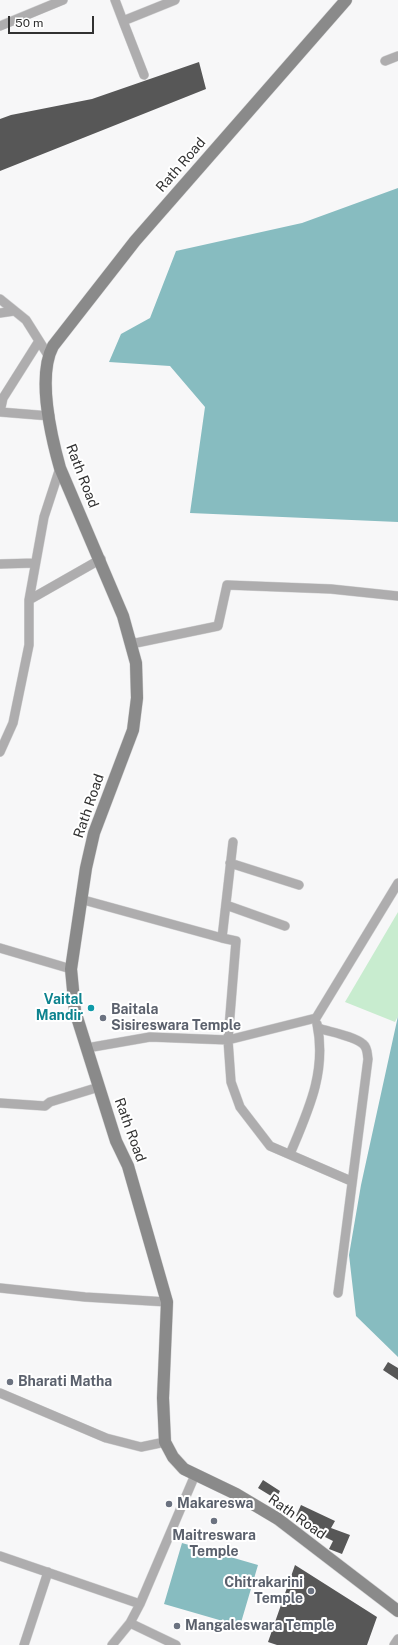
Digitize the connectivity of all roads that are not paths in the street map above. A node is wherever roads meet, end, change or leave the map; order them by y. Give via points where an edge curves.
1 (63, 0) edge
2 (115, 0) edge
3 (176, 0) edge
4 (346, 0) edge
5 (123, 21) junction
6 (0, 26) edge
7 (398, 56) edge
8 (385, 61) dead end
9 (144, 75) dead end
10 (0, 299) edge
11 (14, 311) junction
12 (0, 313) edge
13 (39, 341) junction
14 (48, 355) junction
15 (50, 416) junction
16 (60, 468) junction
17 (100, 559) junction
18 (0, 564) edge
19 (35, 564) junction
20 (398, 596) edge
21 (28, 600) junction
22 (131, 641) junction
23 (0, 752) edge
24 (233, 842) dead end
25 (230, 863) junction
26 (398, 883) edge
27 (299, 885) dead end
28 (80, 899) junction
29 (226, 905) junction
30 (285, 926) dead end
31 (222, 938) junction
32 (0, 948) edge
33 (71, 969) junction
34 (316, 1018) junction
35 (318, 1028) junction
36 (228, 1040) junction
37 (87, 1048) junction
38 (99, 1087) junction
39 (0, 1104) edge
40 (290, 1154) junction
41 (351, 1181) junction
42 (0, 1288) edge
43 (338, 1294) dead end
44 (167, 1302) junction
45 (0, 1393) edge
46 (165, 1442) junction
47 (195, 1476) junction
48 (0, 1556) edge
49 (48, 1572) junction
50 (140, 1604) junction
51 (398, 1611) edge
52 (130, 1623) junction
53 (398, 1639) edge
54 (24, 1645) edge
55 (112, 1645) edge
56 (176, 1645) edge
57 (394, 1645) edge

1 - 6 street
2 - 5 street
3 - 5 street
4 - 14 street, Rath Road via 135,241 52,346
5 - 9 street
7 - 8 street
10 - 11 street
11 - 12 street
11 - 13 street via 26,320
13 - 14 street
13 - 15 street via 3,398 0,412
14 - 15 street, Rath Road via 46,368
15 - 16 street, Rath Road
16 - 17 street, Rath Road
16 - 19 street via 44,517
17 - 21 street
17 - 22 street, Rath Road
18 - 19 street
19 - 21 street
20 - 22 street via 227,585 218,626 136,643
21 - 23 street via 29,645 13,723
22 - 28 street, Rath Road via 136,663 137,698 133,730 94,834
24 - 25 street
25 - 27 street
25 - 29 street
26 - 34 street
28 - 31 street
28 - 33 street, Rath Road
29 - 30 street
29 - 31 street
31 - 36 street via 236,940
32 - 33 street
33 - 37 street, Rath Road via 75,1011
34 - 35 street
34 - 36 street
35 - 40 street via 318,1083
35 - 41 street via 356,1040 364,1044 367,1050 368,1059
36 - 37 street via 150,1038
36 - 40 street via 231,1082 240,1107 270,1146
37 - 38 street, Rath Road
38 - 39 street via 50,1102 46,1106
38 - 44 street, Rath Road via 116,1142 128,1166
40 - 41 street
41 - 43 street
42 - 44 street
44 - 46 street, Rath Road
45 - 46 street via 106,1438 141,1447
46 - 47 street, Rath Road via 173,1457
47 - 50 street
47 - 51 street, Rath Road via 236,1494 278,1520
48 - 49 street
49 - 50 street
49 - 54 street
50 - 52 street
52 - 55 street
52 - 56 street
53 - 57 street

